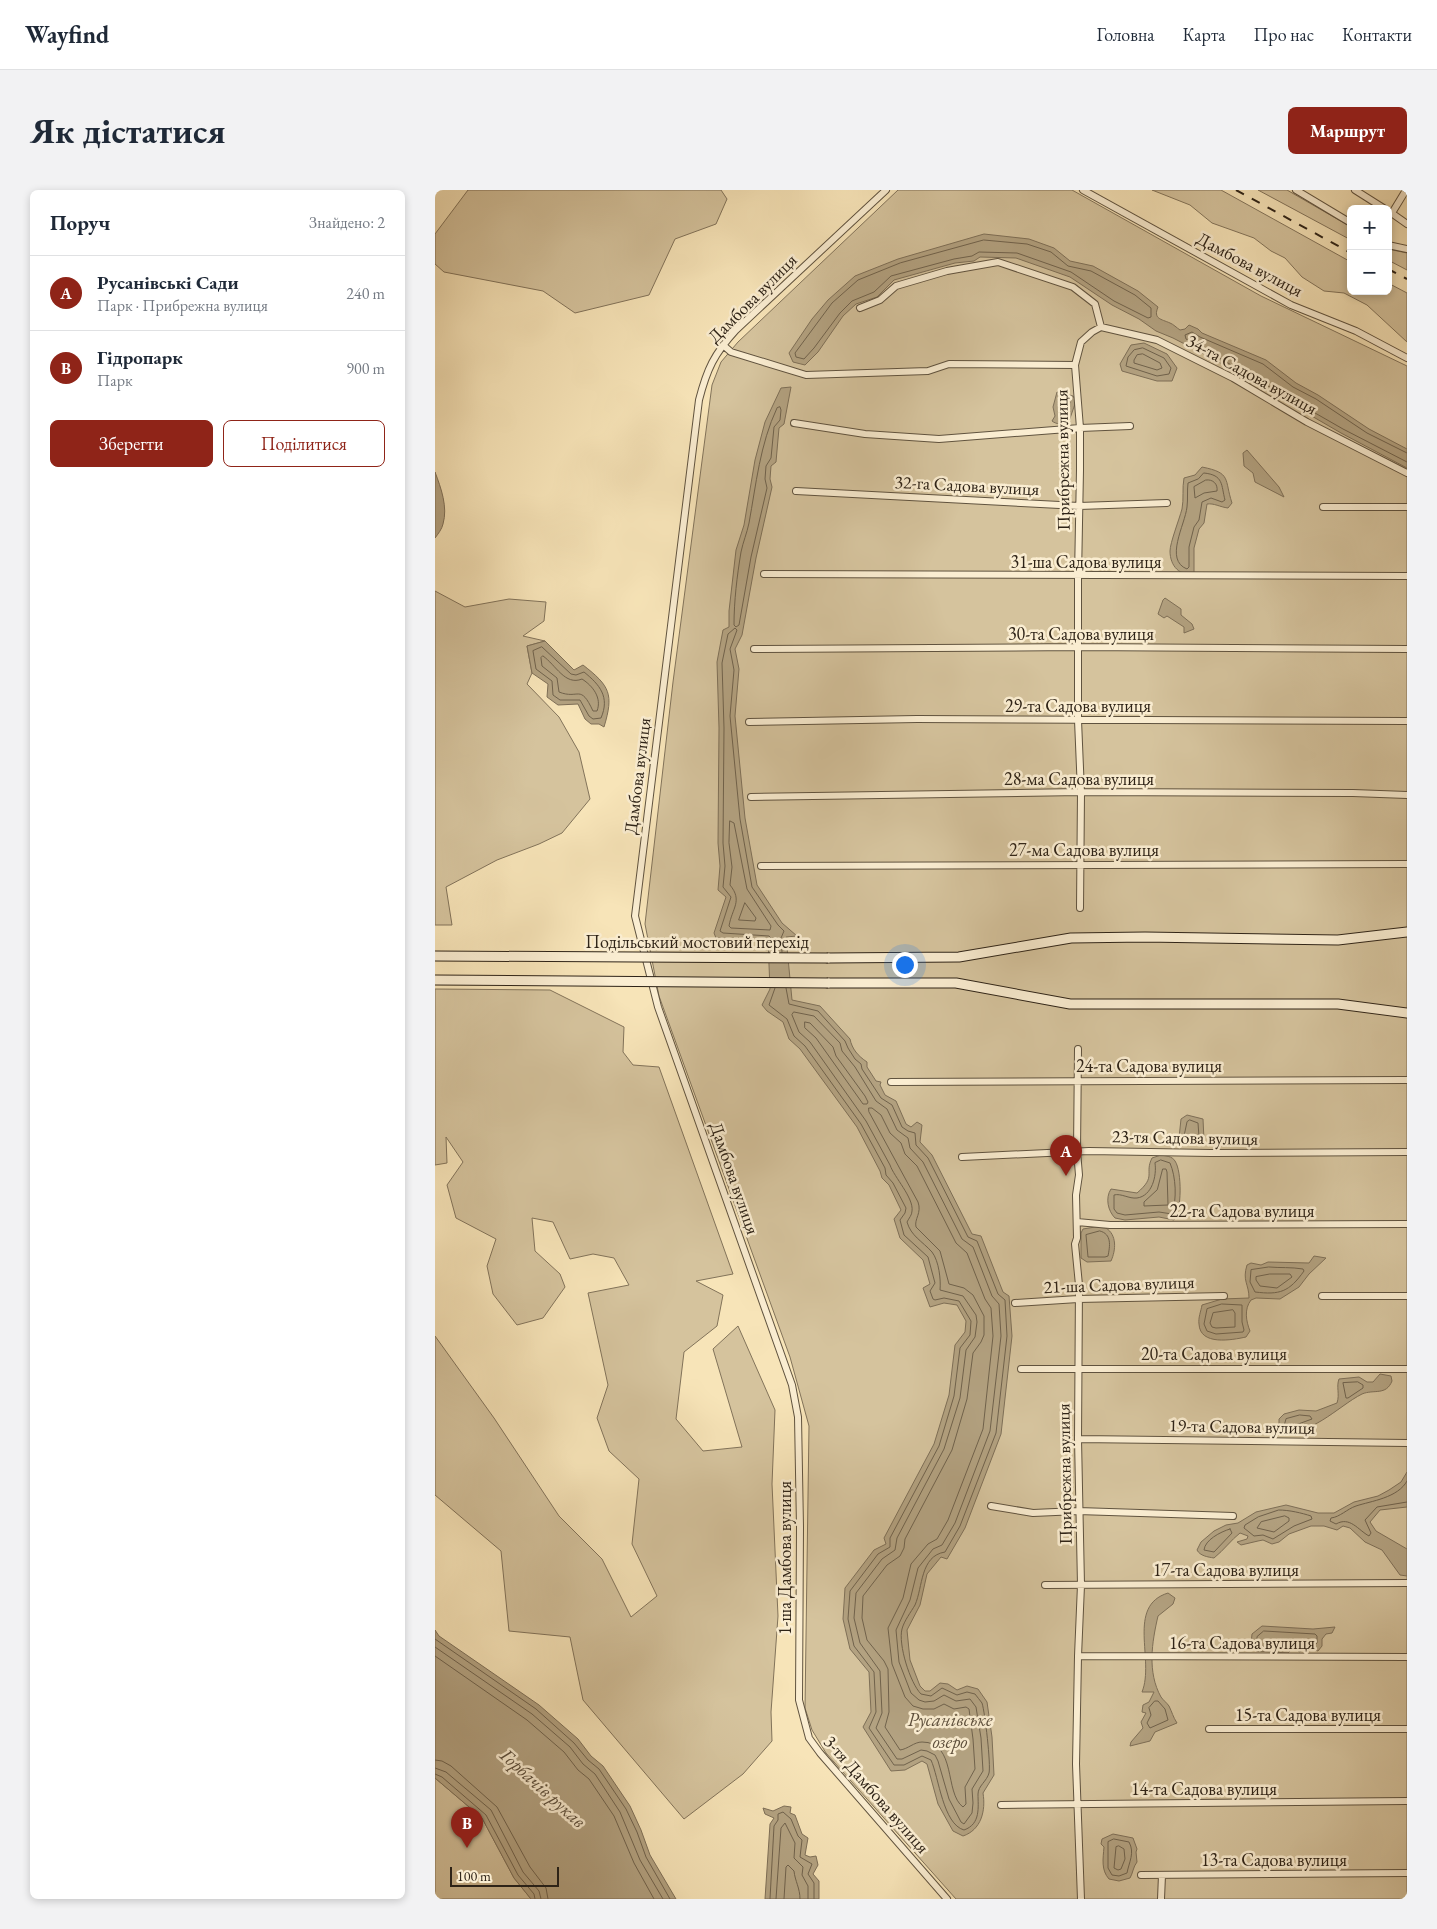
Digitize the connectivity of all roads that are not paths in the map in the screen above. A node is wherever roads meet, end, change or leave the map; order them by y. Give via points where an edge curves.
1 (886, 190) edge
2 (1083, 190) edge
3 (1296, 190) edge
4 (1355, 190) edge
5 (1406, 190) edge
6 (1379, 205) edge
7 (1392, 209) edge
8 (1392, 213) edge
9 (1347, 220) edge
10 (1407, 224) edge
11 (1392, 246) edge
12 (1407, 249) edge
13 (860, 308) dead end
14 (1101, 327) junction
15 (723, 345) junction
16 (1407, 358) edge
17 (1075, 365) junction
18 (794, 423) dead end
19 (1130, 426) dead end
20 (1080, 428) junction
21 (1407, 473) edge
22 (795, 491) dead end
23 (1167, 503) dead end
24 (1079, 506) junction
25 (1323, 507) dead end
26 (1407, 507) edge
27 (764, 574) dead end
28 (1078, 576) junction
29 (1407, 576) edge
30 (1079, 647) junction
31 (754, 648) dead end
32 (1407, 650) edge
33 (1078, 720) junction
34 (1407, 721) edge
35 (749, 722) dead end
36 (1081, 792) junction
37 (1407, 795) edge
38 (751, 796) dead end
39 (1080, 864) junction
40 (1407, 864) edge
41 (761, 866) dead end
42 (1080, 908) dead end
43 (1407, 932) edge
44 (435, 956) edge
45 (435, 980) edge
46 (1407, 1013) edge
47 (1078, 1049) dead end
48 (1079, 1080) junction
49 (1407, 1080) edge
50 (891, 1082) dead end
51 (1077, 1151) junction
52 (1407, 1152) edge
53 (962, 1157) dead end
54 (1077, 1222) junction
55 (1407, 1224) edge
56 (1224, 1296) dead end
57 (1322, 1296) dead end
58 (1407, 1296) edge
59 (1078, 1299) junction
60 (1015, 1303) dead end
61 (1078, 1368) junction
62 (1407, 1369) edge
63 (1021, 1370) dead end
64 (799, 1417) joint
65 (1077, 1440) junction
66 (1407, 1443) edge
67 (991, 1506) dead end
68 (1078, 1511) junction
69 (1233, 1516) dead end
70 (1407, 1583) edge
71 (1045, 1585) dead end
72 (1081, 1585) junction
73 (1078, 1656) junction
74 (1407, 1657) edge
75 (799, 1700) joint
76 (1209, 1729) dead end
77 (1407, 1729) edge
78 (1407, 1801) edge
79 (1001, 1804) dead end
80 (1077, 1804) junction
81 (1407, 1873) edge
82 (1141, 1875) dead end
83 (1162, 1875) junction
84 (947, 1899) edge
85 (1081, 1899) edge
86 (1161, 1899) edge

1 - 15 street, Дамбова вулиця
2 - 16 street, Дамбова вулиця via 1291,305 1356,331
3 - 9 street
4 - 6 street
5 - 7 street
8 - 10 street
11 - 12 street
13 - 14 street via 880,300 896,286 947,271 998,262 1073,288 1095,304
14 - 17 street, Прибрежна вулиця via 1081,342
14 - 21 street, 34-та Садова вулиця via 1157,340
15 - 17 street via 731,352 805,375 928,371 949,364
15 - 64 street, Дамбова вулиця via 706,373 699,400 635,916 658,1007 792,1385
17 - 20 street, Прибрежна вулиця
18 - 20 street via 865,434 939,439
19 - 20 street
20 - 24 street, Прибрежна вулиця
22 - 24 street, 32-га Садова вулиця
23 - 24 street, 32-га Садова вулиця
24 - 28 street, Прибрежна вулиця
25 - 26 street
27 - 28 street, 31-ша Садова вулиця
28 - 29 street, 31-ша Садова вулиця
28 - 30 street, Прибрежна вулиця
30 - 31 street, 30-та Садова вулиця
30 - 32 street, 30-та Садова вулиця
30 - 33 street, Прибрежна вулиця
33 - 34 street, 29-та Садова вулиця
33 - 35 street, 29-та Садова вулиця
33 - 36 street, Прибрежна вулиця
36 - 37 street, 28-ма Садова вулиця
36 - 38 street, 28-ма Садова вулиця
36 - 39 street, Прибрежна вулиця
39 - 40 street, 27-ма Садова вулиця
39 - 41 street, 27-ма Садова вулиця
39 - 42 street, Прибрежна вулиця
43 - 44 main road, Подільський мостовий перехід, bridge via 1338,940 1071,938 959,957
45 - 46 main road, bridge via 956,983 1069,1004 1338,1004
47 - 48 street, Прибрежна вулиця
48 - 49 street, 24-та Садова вулиця
48 - 50 street, 24-та Садова вулиця
48 - 51 street, Прибрежна вулиця
51 - 52 street, 23-тя Садова вулиця
51 - 53 street, 23-тя Садова вулиця
51 - 54 street, Прибрежна вулиця
54 - 55 street, 22-га Садова вулиця via 1110,1225
54 - 59 street, Прибрежна вулиця
56 - 59 street, 21-ша Садова вулиця
57 - 58 street
59 - 60 street, 21-ша Садова вулиця
59 - 61 street, Прибрежна вулиця
61 - 62 street, 20-та Садова вулиця
61 - 63 street, 20-та Садова вулиця
61 - 65 street, Прибрежна вулиця
64 - 75 street, 1-ша Дамбова вулиця
65 - 66 street, 19-та Садова вулиця
65 - 68 street, Прибрежна вулиця
67 - 68 street via 1033,1513
68 - 69 street
68 - 72 street, Прибрежна вулиця
70 - 72 street, 17-та Садова вулиця
71 - 72 street, 17-та Садова вулиця
72 - 73 street, Прибрежна вулиця
73 - 74 street, 16-та Садова вулиця
73 - 80 street, Прибрежна вулиця
75 - 84 street, 3-тя Дамбова вулиця via 809,1738
76 - 77 street, 15-та Садова вулиця
78 - 80 street, 14-та Садова вулиця
79 - 80 street, 14-та Садова вулиця
80 - 85 street, Прибрежна вулиця
81 - 83 street, 13-та Садова вулиця
82 - 83 street, 13-та Садова вулиця
83 - 86 street

